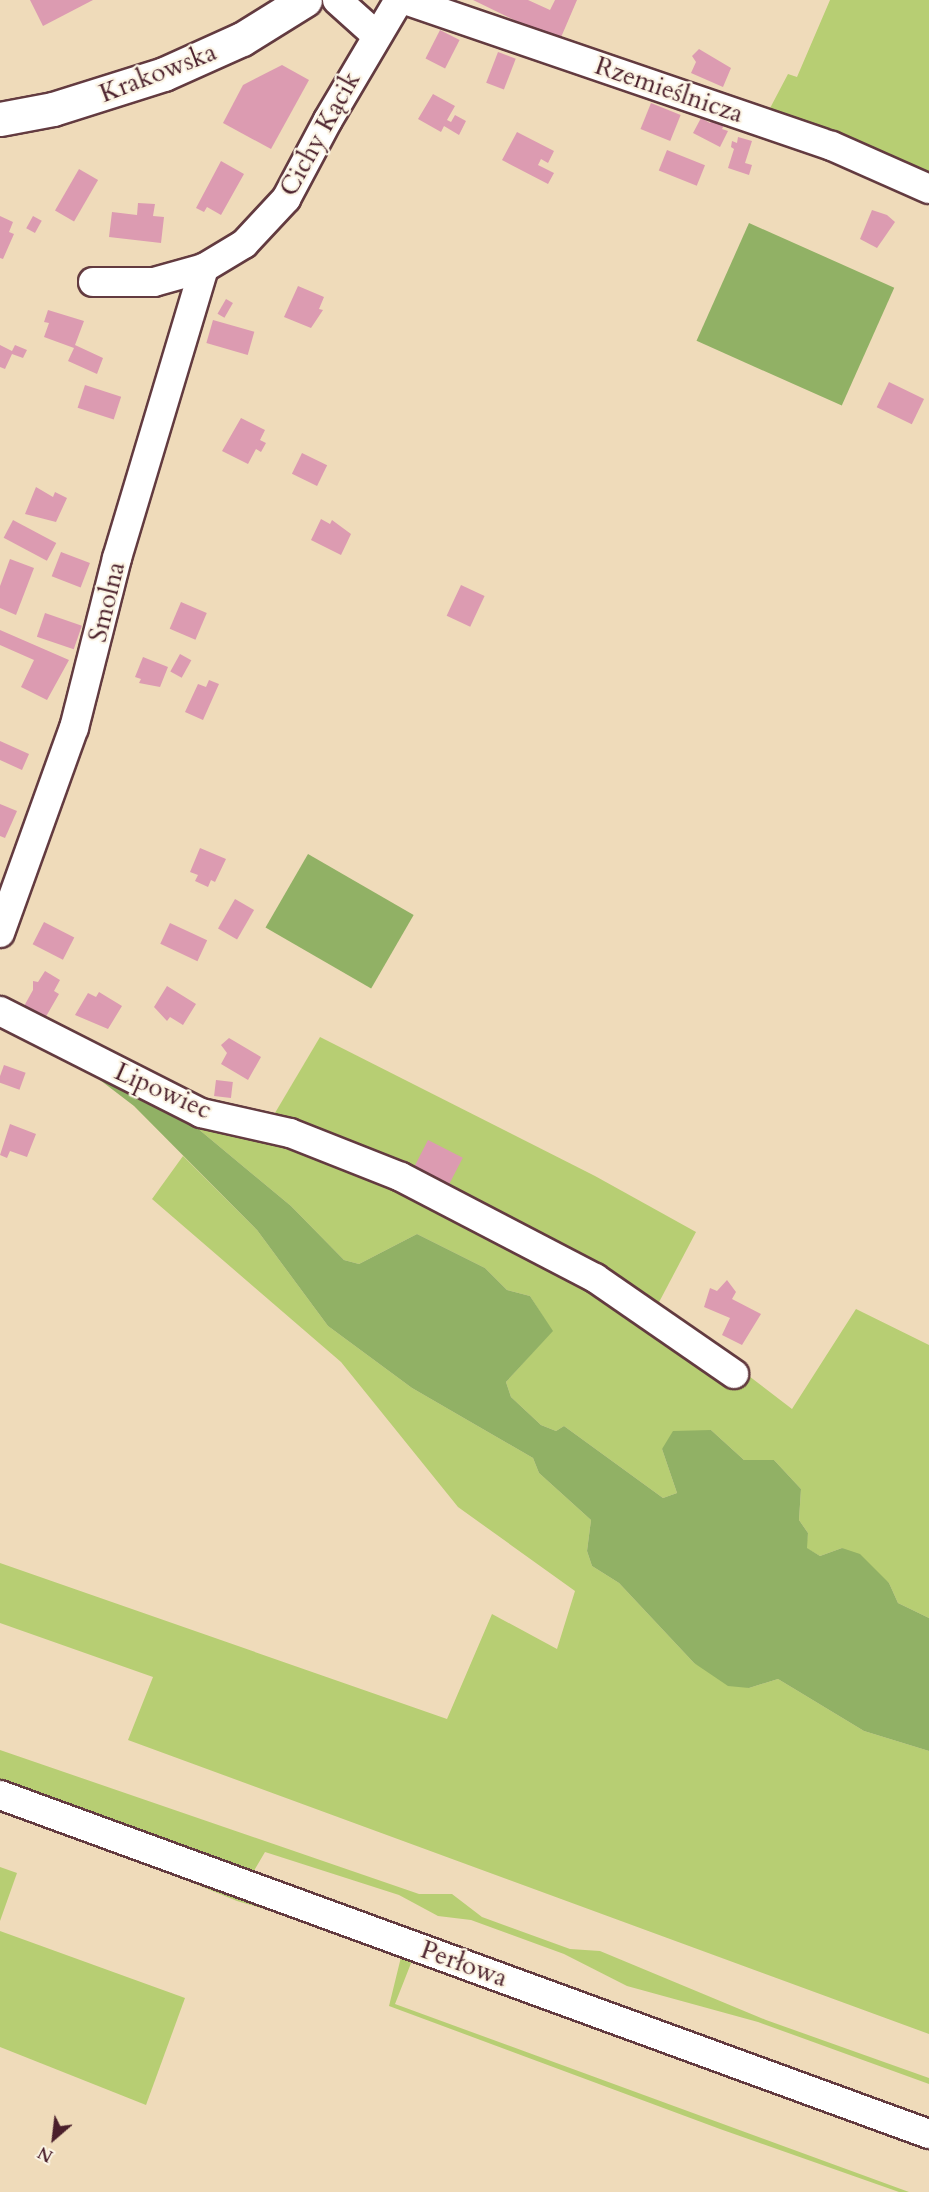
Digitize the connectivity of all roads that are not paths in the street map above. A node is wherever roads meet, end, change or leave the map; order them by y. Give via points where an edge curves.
1 (305, 0) edge
2 (337, 0) edge
3 (399, 0) edge
4 (405, 0) edge
5 (376, 35) junction
6 (0, 119) edge
7 (929, 189) edge
8 (204, 268) junction
9 (93, 282) dead end
10 (0, 933) edge
11 (0, 1011) edge
12 (734, 1374) dead end
13 (0, 1795) edge
14 (929, 2134) edge

1 - 6 main road, Krakowska via 242,39 164,74 53,109
2 - 5 street
3 - 5 street, Cichy Kącik
4 - 7 street, Rzemieślnicza via 832,146
5 - 8 street, Cichy Kącik via 286,199 244,244
8 - 9 street, Cichy Kącik via 154,282
8 - 10 street, Smolna via 117,558 74,728
11 - 12 street, Lipowiec via 201,1113 290,1133 401,1178 595,1278
13 - 14 street, Perłowa

